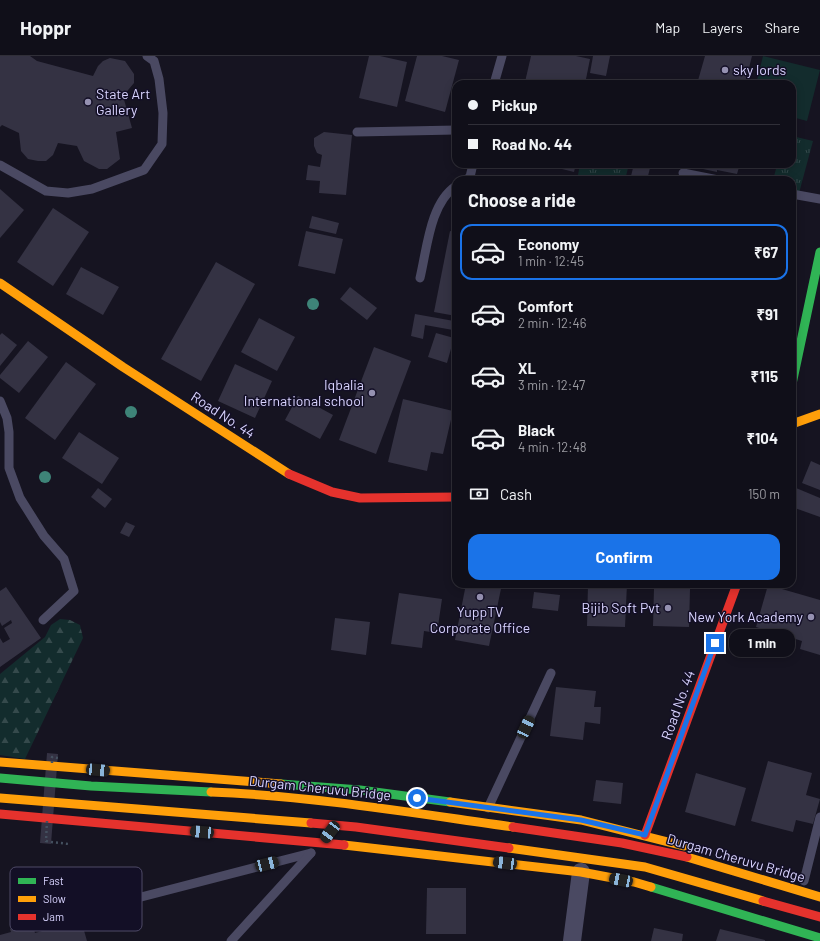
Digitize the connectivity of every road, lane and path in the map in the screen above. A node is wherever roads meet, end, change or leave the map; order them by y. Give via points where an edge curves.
1 (147, 56) edge
2 (502, 56) edge
3 (495, 80) edge
4 (452, 130) edge
5 (357, 132) dead end
6 (0, 165) edge
7 (683, 173) dead end
8 (698, 176) edge
9 (452, 189) edge
10 (796, 195) edge
11 (820, 199) edge
12 (820, 252) edge
13 (420, 278) dead end
14 (0, 283) edge
15 (796, 365) edge
16 (0, 401) edge
17 (820, 414) edge
18 (796, 423) edge
19 (452, 497) edge
20 (736, 588) edge
21 (43, 620) dead end
22 (552, 673) dead end
23 (0, 762) edge
24 (0, 778) edge
25 (360, 790) junction
26 (0, 798) edge
27 (488, 808) junction
28 (0, 814) edge
29 (820, 817) edge
30 (645, 835) junction
31 (51, 842) dead end
32 (322, 842) junction
33 (69, 844) dead end
34 (311, 853) junction
35 (713, 855) dead end
36 (582, 872) junction
37 (800, 880) joint
38 (814, 884) dead end
39 (142, 897) edge
40 (820, 897) edge
41 (820, 916) edge
42 (820, 938) edge
43 (231, 941) edge
44 (572, 941) edge

1 - 6 lane via 154,61 159,79 163,114 162,144 144,170 92,189 68,194 46,191
2 - 3 lane
4 - 5 lane
7 - 8 lane
9 - 13 lane via 435,211
10 - 11 lane
12 - 15 main road
14 - 19 main road, Road No. 44 via 292,476 332,492 360,498
16 - 21 lane via 8,425 10,468 20,498 44,536 64,559 74,591
17 - 18 main road
20 - 30 main road, Road No. 44
22 - 27 lane
23 - 25 main road
24 - 40 main road, Durgam Cheruvu Bridge, bridge via 91,786 264,794 622,843 674,853
25 - 27 main road
25 - 32 main road
26 - 41 main road, bridge via 356,827 645,867
27 - 30 main road via 581,820
28 - 32 main road
29 - 37 lane
30 - 35 main road
31 - 33 path
32 - 34 lane
32 - 36 main road
34 - 39 lane
34 - 43 lane
36 - 42 main road via 634,882
36 - 44 street
37 - 38 main road

